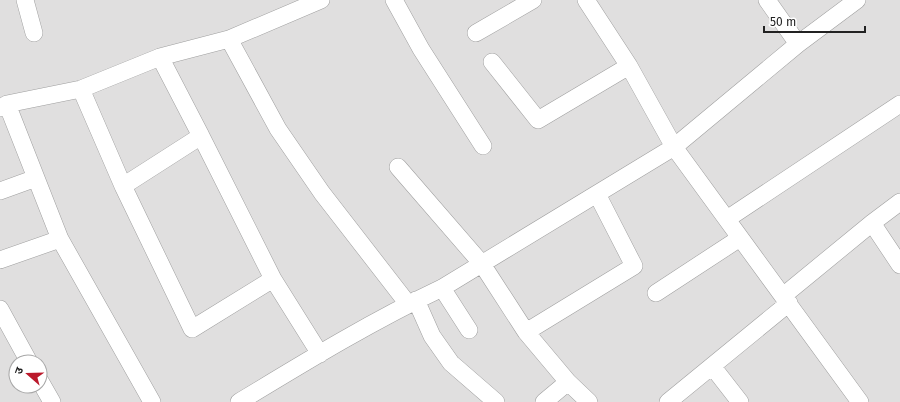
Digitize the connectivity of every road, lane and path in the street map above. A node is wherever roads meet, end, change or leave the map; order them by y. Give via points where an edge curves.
1 (25, 0) edge
2 (321, 0) edge
3 (394, 0) edge
4 (532, 0) edge
5 (586, 0) edge
6 (766, 0) edge
7 (856, 0) edge
8 (34, 33) dead end
9 (476, 33) dead end
10 (229, 39) junction
11 (798, 44) junction
12 (160, 57) junction
13 (492, 62) dead end
14 (630, 66) junction
15 (81, 89) junction
16 (900, 104) edge
17 (4, 106) edge
18 (201, 136) junction
19 (483, 146) dead end
20 (674, 147) junction
21 (398, 167) dead end
22 (36, 178) junction
23 (123, 186) junction
24 (0, 191) edge
25 (597, 194) junction
26 (900, 202) edge
27 (727, 219) junction
28 (872, 223) junction
29 (740, 238) junction
30 (60, 239) junction
31 (0, 260) edge
32 (482, 264) junction
33 (900, 265) edge
34 (273, 279) junction
35 (442, 288) junction
36 (656, 293) dead end
37 (786, 299) junction
38 (412, 302) junction
39 (0, 309) edge
40 (469, 330) dead end
41 (526, 332) junction
42 (25, 354) edge
43 (320, 354) junction
44 (712, 366) junction
45 (568, 382) junction
46 (245, 400) edge
47 (152, 402) edge
48 (496, 402) edge
49 (544, 402) edge
50 (589, 402) edge
51 (668, 402) edge
52 (740, 402) edge
53 (860, 402) edge

1 - 8 street
2 - 10 street
3 - 19 street via 421,49
4 - 9 street
5 - 14 street
6 - 11 street
7 - 11 street
10 - 12 street
10 - 38 street via 278,129 322,193
11 - 20 street
12 - 15 street
12 - 18 street
13 - 14 street via 538,120
14 - 20 street
15 - 17 street
15 - 23 street
16 - 27 street
17 - 22 street
18 - 23 street
18 - 34 street
20 - 25 street
20 - 27 street
21 - 32 street
22 - 24 street
22 - 30 street
23 - 34 street via 192,329
25 - 32 street
25 - 41 street via 634,266
26 - 28 street
27 - 29 street
28 - 33 street
28 - 37 street
29 - 36 street
29 - 37 street
30 - 31 street
30 - 47 street
32 - 35 street
32 - 41 street
34 - 43 street
35 - 38 street
35 - 40 street
37 - 44 street
37 - 53 street
38 - 43 street
38 - 48 street via 451,362
39 - 42 street
41 - 45 street
43 - 46 street
44 - 51 street
44 - 52 street
45 - 49 street
45 - 50 street

